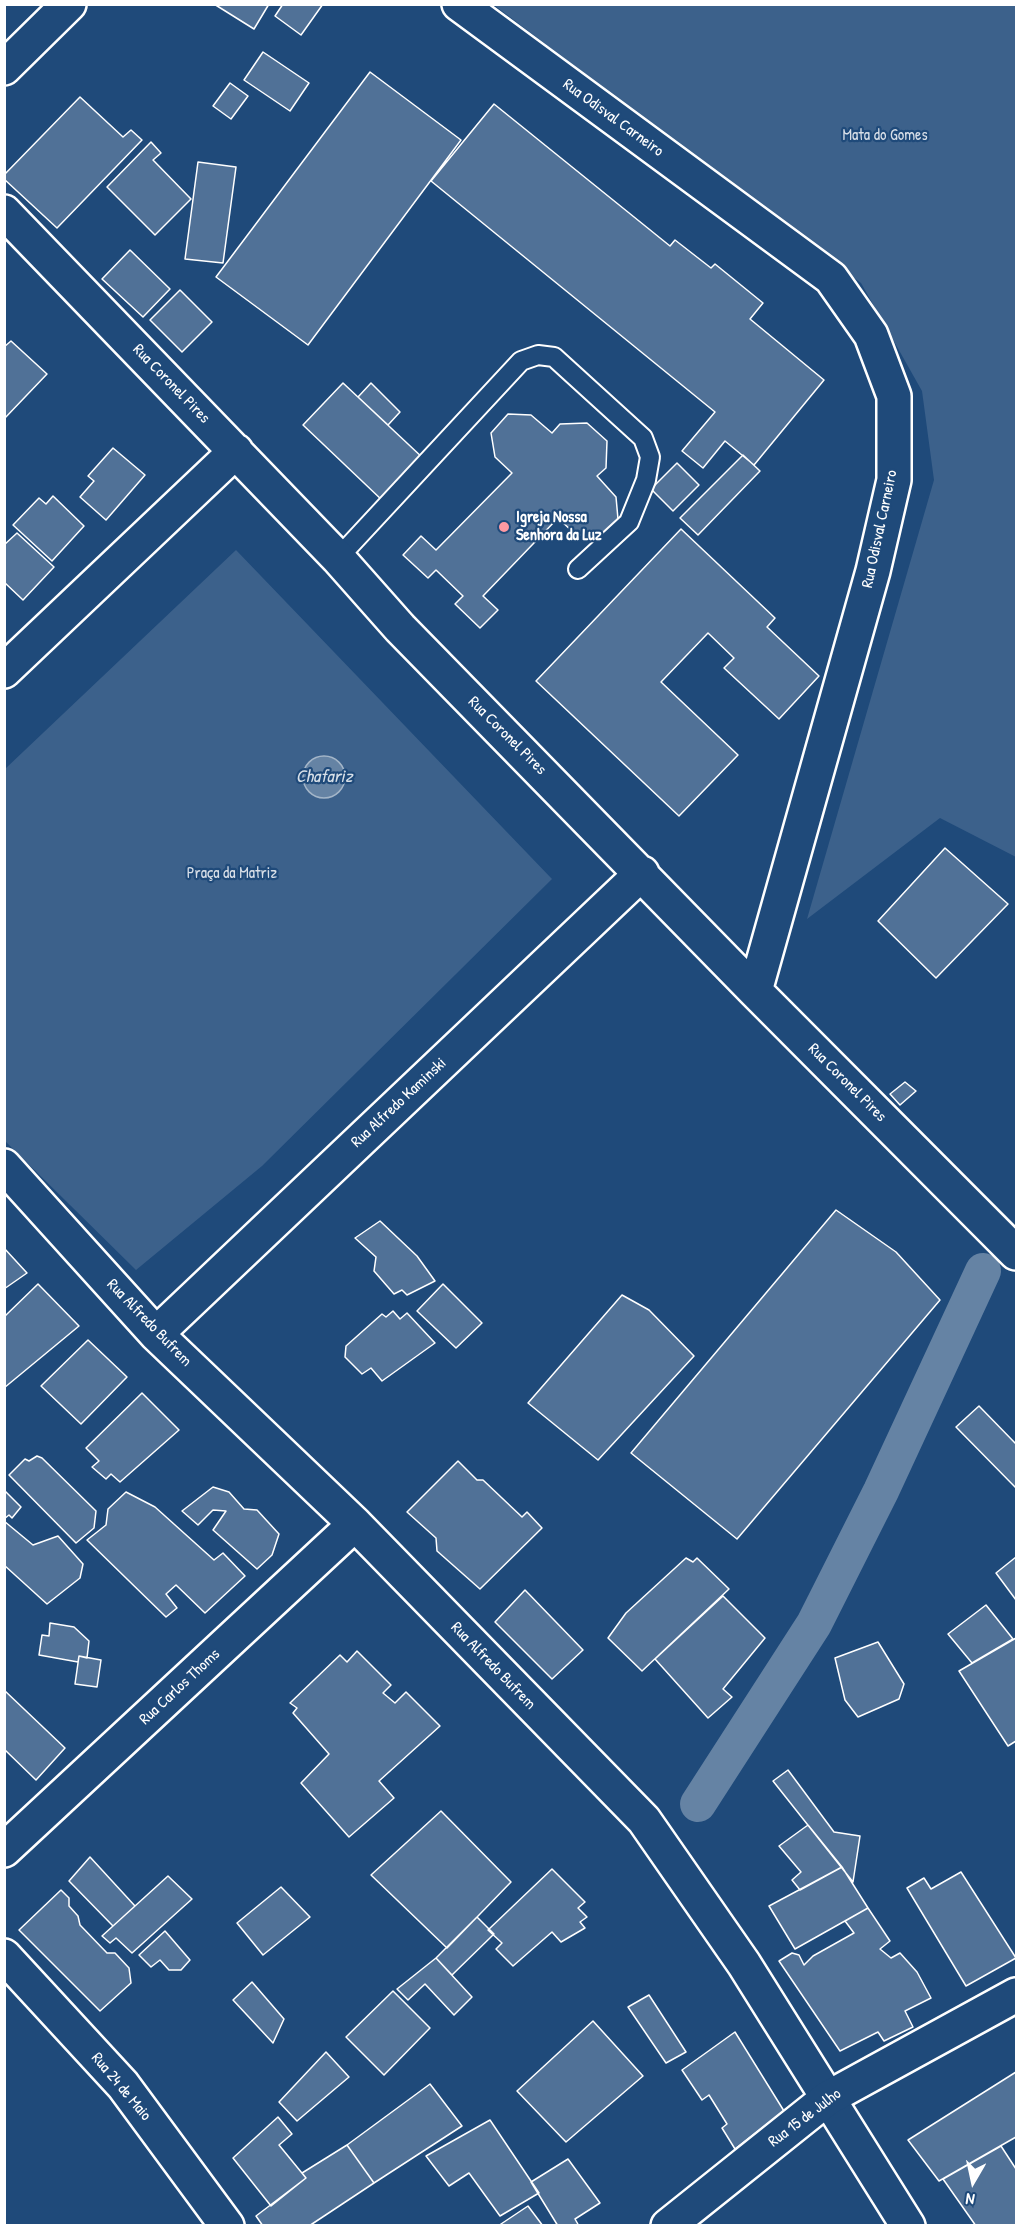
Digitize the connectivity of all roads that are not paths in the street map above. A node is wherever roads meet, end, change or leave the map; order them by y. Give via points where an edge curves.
1 (69, 4) edge
2 (459, 4) edge
3 (4, 68) edge
4 (4, 212) edge
5 (236, 451) junction
6 (338, 558) junction
7 (578, 569) dead end
8 (4, 671) edge
9 (642, 873) junction
10 (755, 992) junction
11 (4, 1166) edge
12 (1017, 1253) edge
13 (156, 1334) junction
14 (355, 1524) junction
15 (4, 1850) edge
16 (4, 1956) edge
17 (1017, 1995) edge
18 (828, 2098) junction
19 (227, 2226) edge
20 (668, 2226) edge
21 (908, 2226) edge

1 - 3 street
2 - 10 street, Rua Odisval Carneiro via 831,278 871,335 894,396 894,480 873,571
4 - 5 street, Rua Coronel Pires
5 - 6 street, Rua Coronel Pires
5 - 8 street
6 - 7 lane via 521,361 538,355 554,357 642,438 650,457 646,480 629,522
6 - 9 street, Rua Coronel Pires via 400,628
9 - 10 street, Rua Coronel Pires
9 - 13 street, Rua Alfredo Kaminski
10 - 12 street, Rua Coronel Pires
11 - 13 street, Rua Alfredo Bufrem
13 - 14 street, Rua Alfredo Bufrem
14 - 15 street, Rua Carlos Thoms
14 - 18 street, Rua Alfredo Bufrem via 644,1820 744,1964
16 - 19 street, Rua 24 de Maio via 123,2085
17 - 18 street, Rua 15 de Julho
18 - 20 street, Rua 15 de Julho
18 - 21 street, Rua Alfredo Bufrem

